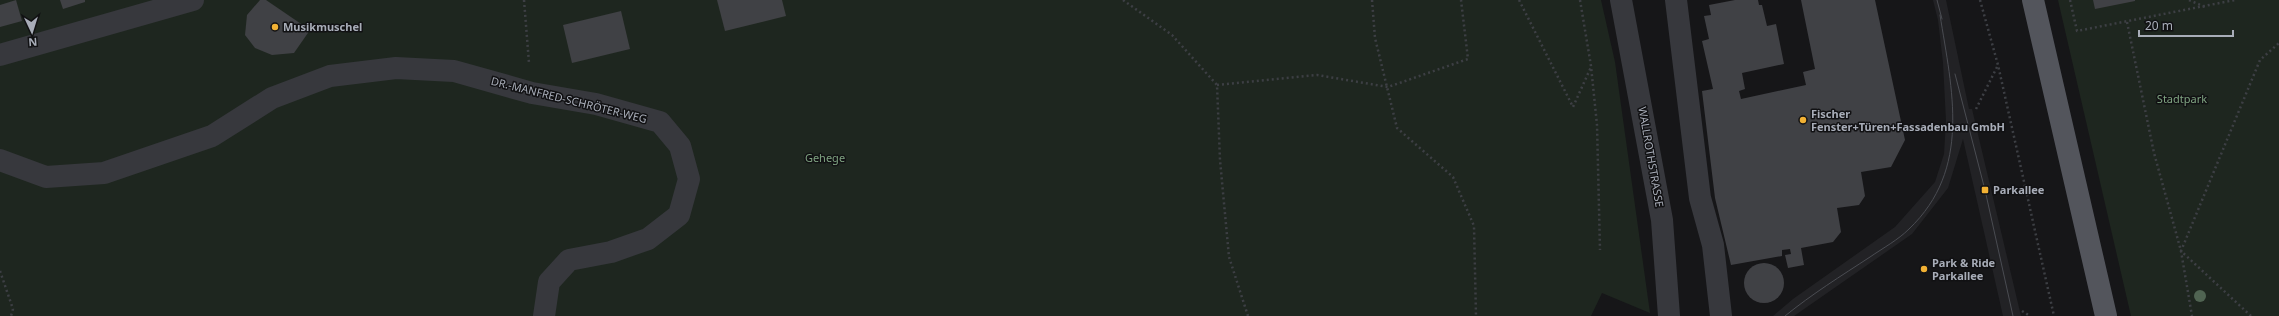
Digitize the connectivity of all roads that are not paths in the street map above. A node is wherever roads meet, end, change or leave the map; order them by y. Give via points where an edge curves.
1 (193, 0) edge
2 (1621, 0) edge
3 (1676, 0) edge
4 (2033, 0) edge
5 (0, 55) edge
6 (0, 160) edge
7 (544, 316) edge
8 (1669, 316) edge
9 (1721, 316) edge
10 (2106, 316) edge

1 - 5 street
2 - 8 street, WALLROTHSTRASSE via 1662,220
3 - 9 street via 1700,198 1713,245
4 - 10 main road
6 - 7 street, DR.-MANFRED-SCHRÖTER-WEG via 46,177 104,172 212,136 272,98 330,76 396,68 454,70 532,93 596,104 660,122 680,146 689,179 679,215 648,239 611,252 569,260 549,282

